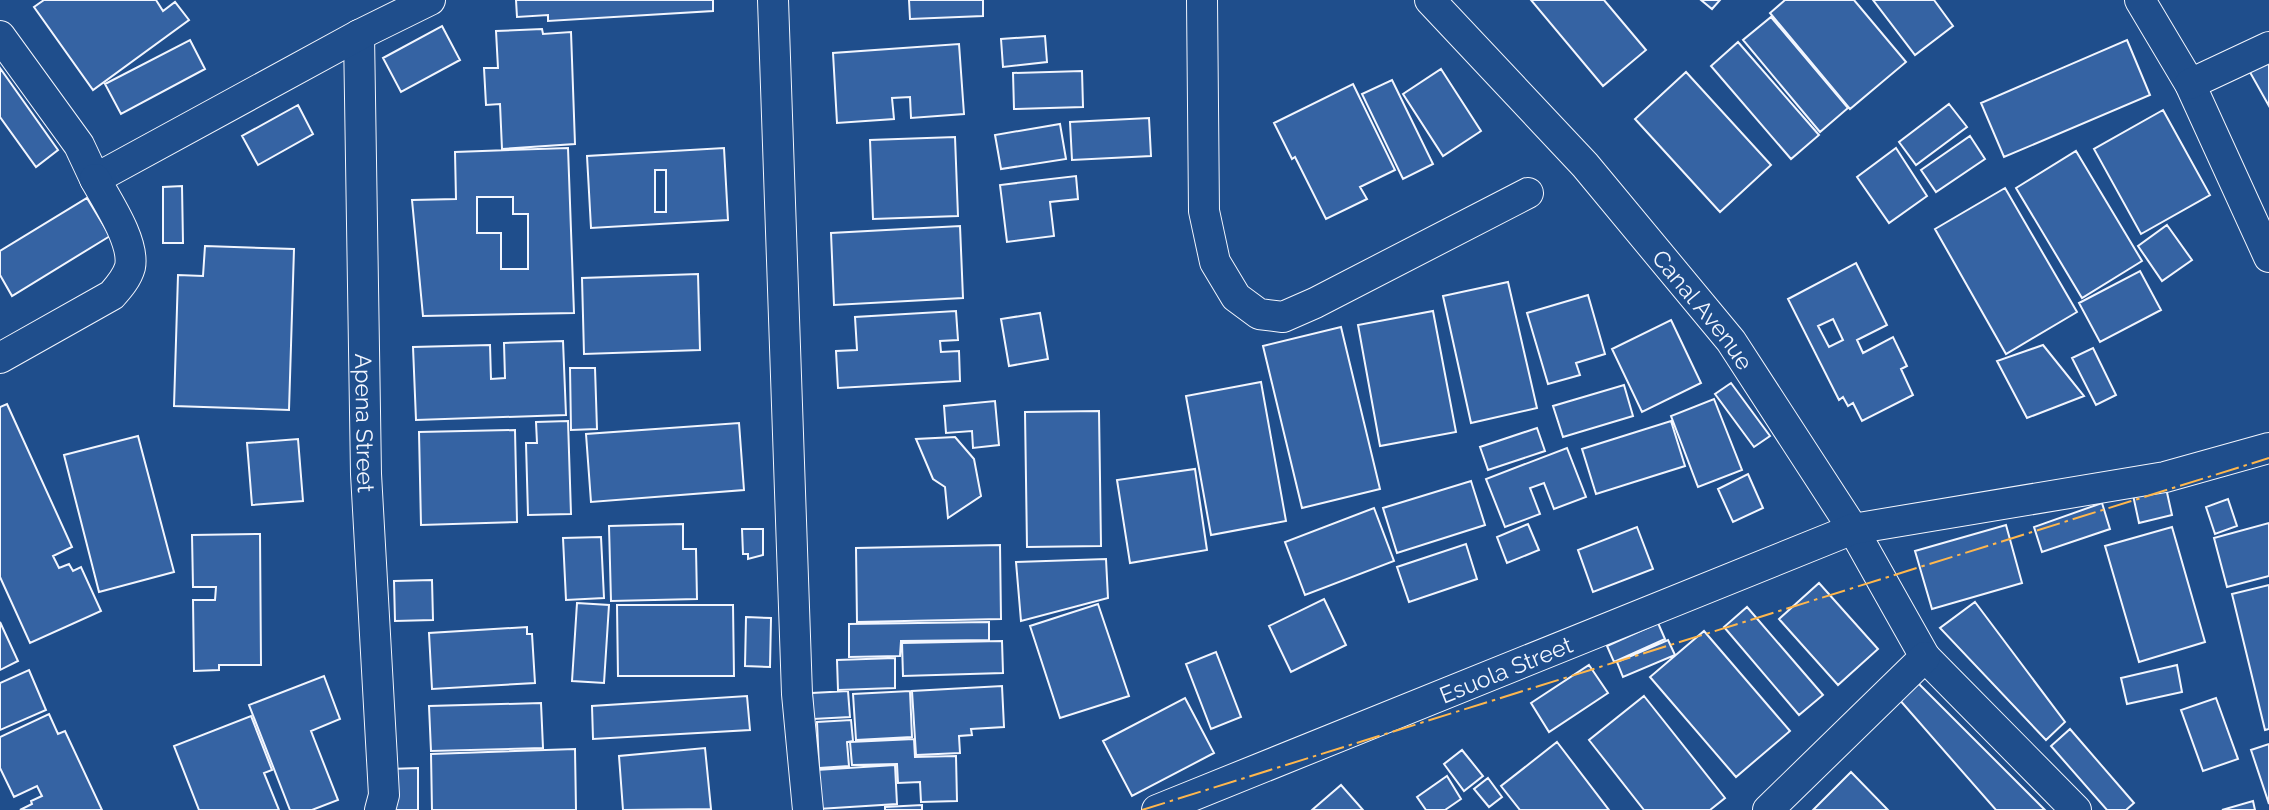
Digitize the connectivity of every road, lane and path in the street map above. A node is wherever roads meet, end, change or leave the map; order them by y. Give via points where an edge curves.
1 (430, 0) edge
2 (773, 0) edge
3 (1202, 0) edge
4 (1430, 0) edge
5 (2140, 0) edge
6 (359, 35) junction
7 (0, 36) edge
8 (2269, 47) edge
9 (2190, 85) junction
10 (95, 179) junction
11 (1528, 193) dead end
12 (2269, 257) edge
13 (0, 358) edge
14 (2269, 448) edge
15 (1853, 529) junction
16 (1925, 657) junction
17 (380, 810) edge
18 (808, 810) edge
19 (1157, 810) edge
20 (1768, 810) edge
21 (2076, 810) edge

1 - 6 street
2 - 18 street via 797,694
3 - 11 street via 1204,211 1216,262 1236,297 1259,314 1283,317 1315,303
4 - 15 street, Canal Avenue via 1585,165 1731,341
5 - 9 street
6 - 10 street
6 - 17 street, Apena Street via 366,474 384,795
7 - 10 street via 79,145
8 - 9 street
9 - 12 street
10 - 13 street via 128,243 130,266 123,282 112,295
14 - 15 street, Esuola Street via 2165,477
15 - 16 street, Canal Avenue
15 - 19 street, Esuola Street
16 - 20 street
16 - 21 street, Canal Avenue

